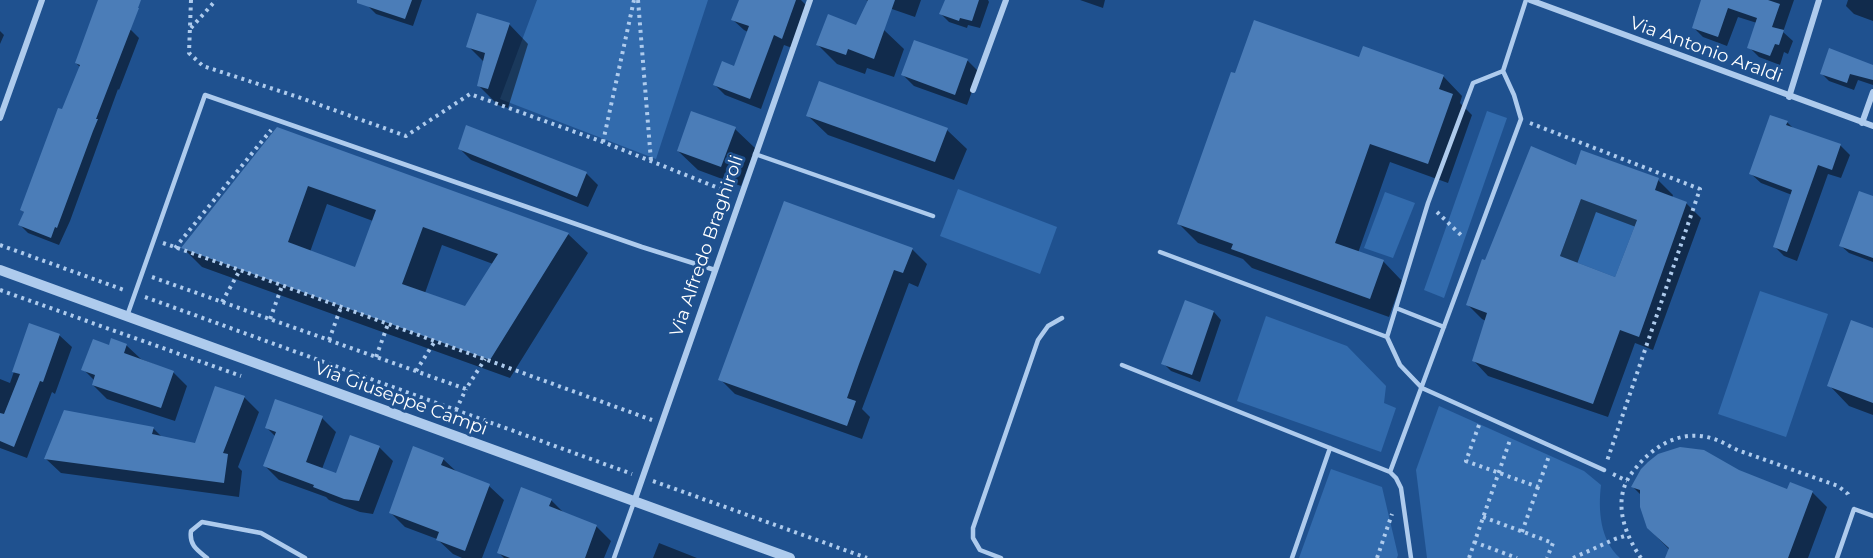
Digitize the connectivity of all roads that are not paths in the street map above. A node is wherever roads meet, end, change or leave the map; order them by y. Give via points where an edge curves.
1 (42, 0) edge
2 (810, 0) edge
3 (1006, 0) edge
4 (1528, 0) edge
5 (1819, 0) edge
6 (1503, 71) junction
7 (973, 90) dead end
8 (1873, 92) edge
9 (1789, 97) junction
10 (0, 118) edge
11 (1862, 123) junction
12 (1873, 126) edge
13 (755, 153) junction
14 (933, 216) dead end
15 (1161, 252) dead end
16 (0, 270) edge
17 (715, 270) junction
18 (1395, 308) junction
19 (127, 316) junction
20 (1062, 318) dead end
21 (1444, 327) junction
22 (1387, 337) junction
23 (1122, 365) dead end
24 (1422, 388) junction
25 (1330, 448) junction
26 (1604, 470) road end
27 (1390, 472) junction
28 (634, 502) junction
29 (1873, 516) edge
30 (207, 558) edge
31 (305, 558) edge
32 (614, 558) edge
33 (790, 558) edge
34 (1000, 558) edge
35 (1292, 558) edge
36 (1411, 558) edge
37 (1837, 558) edge

1 - 10 street
2 - 13 street, Via Alfredo Braghiroli
3 - 7 street
4 - 6 lane
4 - 9 street, Via Antonio Araldi
5 - 9 street
6 - 18 lane via 1473,83 1428,203
6 - 21 lane via 1521,119
8 - 11 street
9 - 11 street, Via Antonio Araldi
11 - 12 street, Via Antonio Araldi
13 - 14 lane
13 - 17 street, Via Alfredo Braghiroli
15 - 22 lane
16 - 19 street, Via Giuseppe Campi
17 - 19 lane via 205,95
17 - 28 street, Via Alfredo Braghiroli
18 - 21 lane
18 - 22 lane
19 - 28 street, Via Giuseppe Campi
20 - 34 lane via 1048,326 1038,340 973,528 973,538 980,550
21 - 24 lane
22 - 24 lane via 1400,365
23 - 25 lane
24 - 26 lane
24 - 27 lane
25 - 27 lane
25 - 35 lane
27 - 36 lane via 1401,488
28 - 32 lane
28 - 33 street, Via Giuseppe Campi
29 - 37 lane via 1854,509
30 - 31 lane via 194,548 190,537 202,522 261,533

